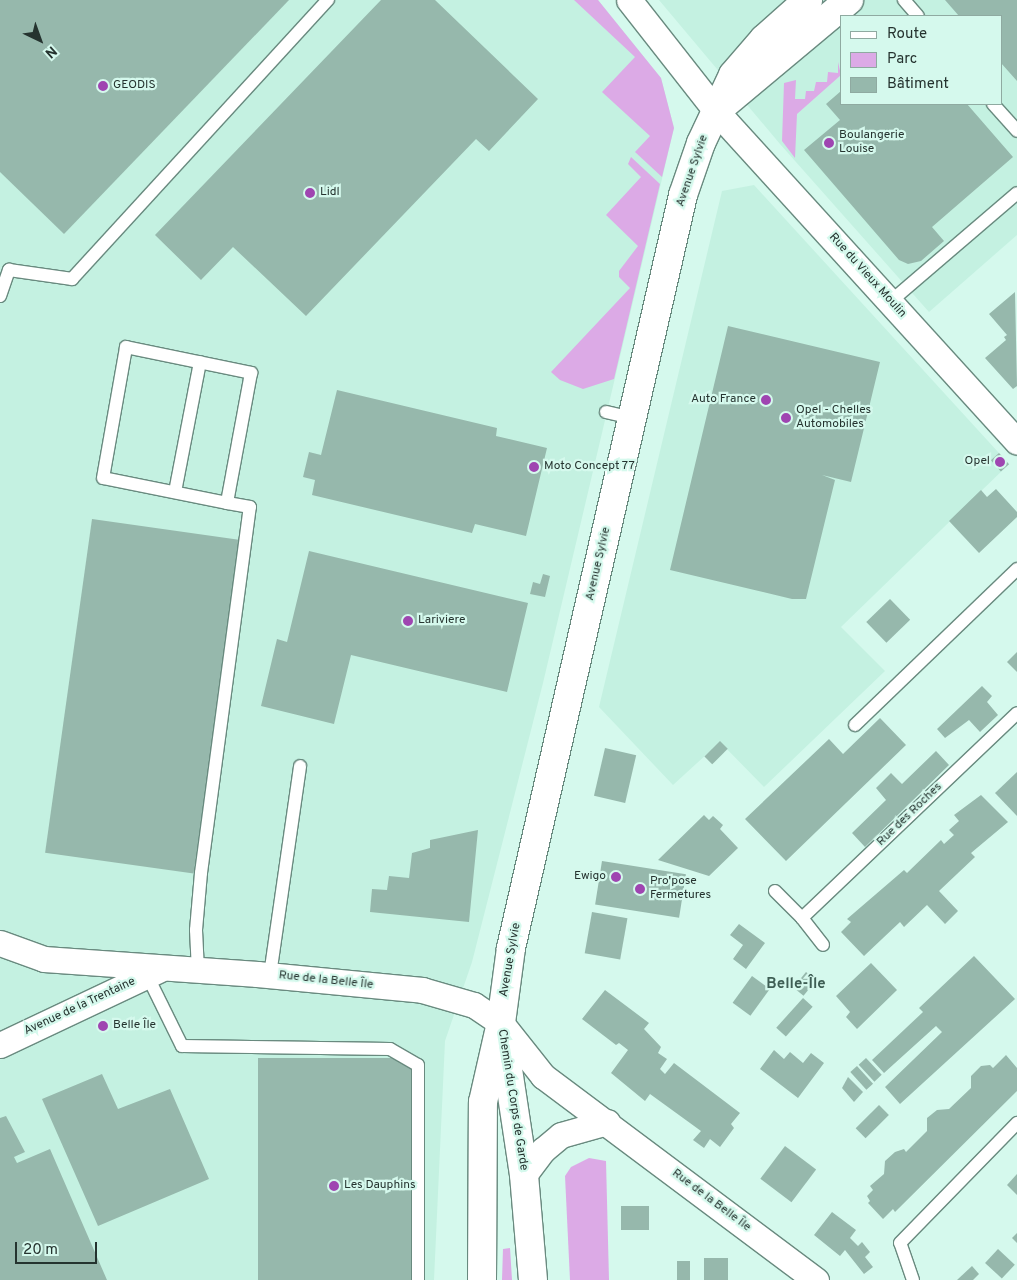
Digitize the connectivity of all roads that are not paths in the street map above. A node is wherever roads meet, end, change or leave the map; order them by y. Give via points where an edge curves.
1 (328, 0) edge
2 (629, 0) edge
3 (808, 0) edge
4 (849, 0) edge
5 (904, 0) edge
6 (917, 15) edge
7 (994, 105) edge
8 (716, 111) junction
9 (1017, 131) edge
10 (1017, 193) edge
11 (0, 296) edge
12 (890, 302) junction
13 (200, 362) junction
14 (606, 412) dead end
15 (633, 418) junction
16 (1015, 436) edge
17 (175, 492) junction
18 (227, 503) junction
19 (1017, 569) edge
20 (1017, 713) edge
21 (855, 725) dead end
22 (300, 766) dead end
23 (774, 891) dead end
24 (802, 918) junction
25 (0, 943) edge
26 (823, 945) dead end
27 (198, 971) junction
28 (154, 972) junction
29 (270, 976) junction
30 (500, 1023) junction
31 (0, 1044) edge
32 (607, 1122) junction
33 (1017, 1123) edge
34 (524, 1175) junction
35 (418, 1280) edge
36 (482, 1280) edge
37 (533, 1280) edge
38 (816, 1280) edge
39 (914, 1280) edge

1 - 11 lane via 72,279 9,270
2 - 8 street, Rue du Vieux Moulin via 681,62
3 - 8 main road, Avenue Sylvie via 764,39 733,74
4 - 8 main road via 783,59
5 - 6 lane
7 - 9 lane
8 - 12 street, Rue du Vieux Moulin
8 - 15 main road, Avenue Sylvie via 683,194
10 - 12 lane
12 - 16 street, Rue du Vieux Moulin
13 - 17 lane
13 - 17 lane via 126,347 102,478
13 - 18 lane via 251,373
14 - 15 lane
15 - 30 main road, Avenue Sylvie via 512,948
17 - 18 lane
18 - 27 lane via 250,507 201,873 196,930
19 - 21 lane
20 - 24 lane, Rue des Roches
22 - 29 lane
23 - 24 lane
24 - 26 lane
25 - 28 street, Rue de la Belle Île via 44,959
27 - 28 street, Rue de la Belle Île
27 - 29 street, Rue de la Belle Île
28 - 31 street, Avenue de la Trentaine
28 - 35 lane via 182,1046 390,1049 418,1065
29 - 30 street, Rue de la Belle Île via 430,992 474,1005
30 - 32 street, Rue de la Belle Île via 543,1076
30 - 34 main road, Chemin du Corps de Garde
30 - 36 main road, Chemin du Corps de Garde via 483,1102
32 - 34 street via 561,1135
32 - 38 street, Rue de la Belle Île
33 - 39 lane via 900,1243
34 - 37 main road, Chemin du Corps de Garde

